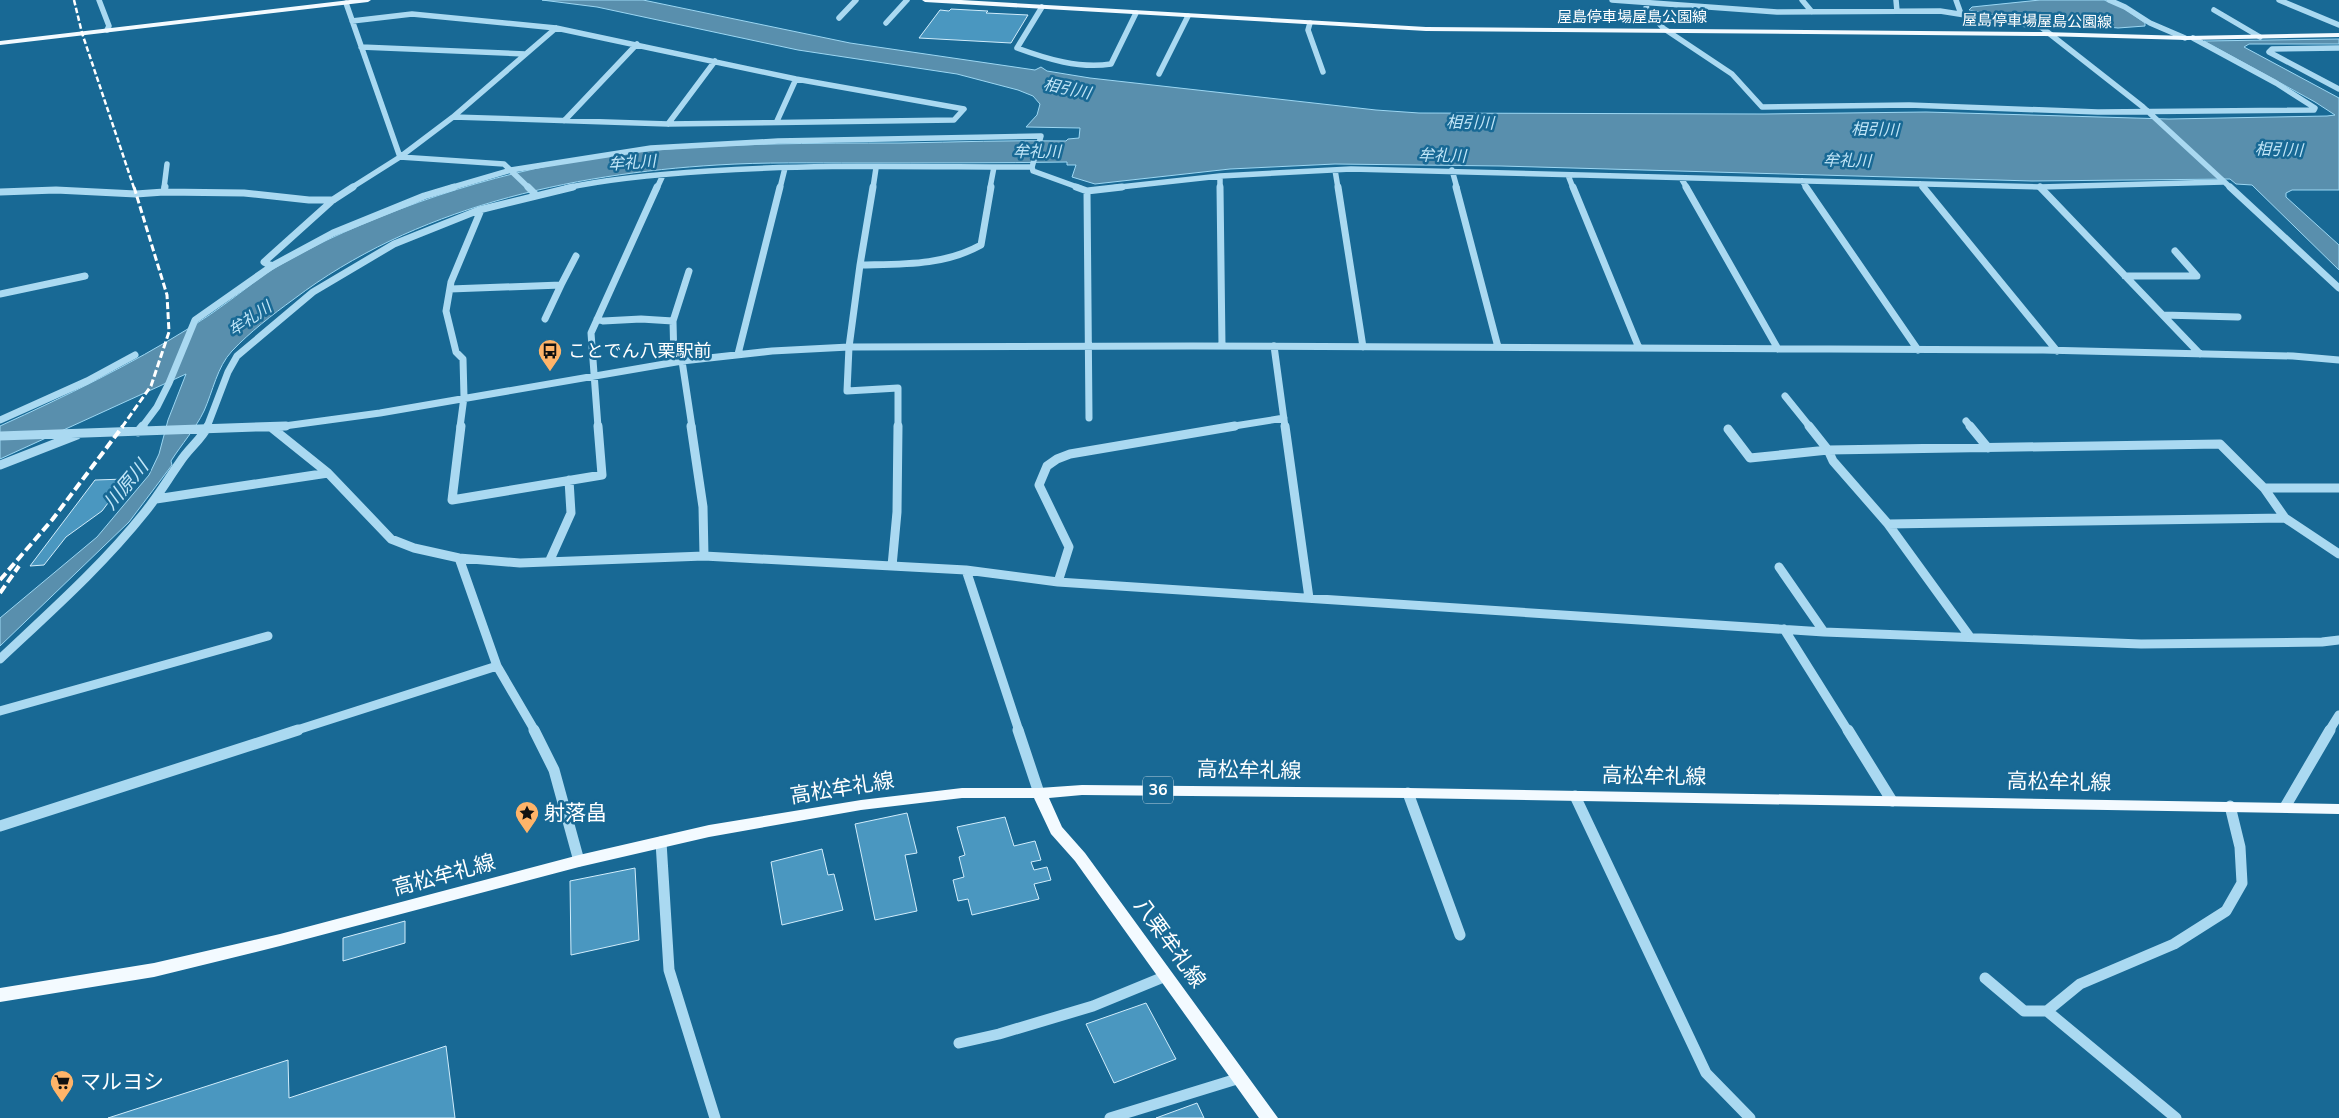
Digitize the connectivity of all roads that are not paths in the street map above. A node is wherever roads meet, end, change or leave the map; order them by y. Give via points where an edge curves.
1 (100, 0) edge
2 (368, 0) edge
3 (856, 0) edge
4 (907, 0) edge
5 (925, 0) edge
6 (1612, 0) edge
7 (1802, 0) edge
8 (1896, 0) edge
9 (1956, 0) edge
10 (2109, 0) edge
11 (2279, 0) edge
12 (949, 1) edge
13 (1658, 2) edge
14 (346, 3) junction
15 (1647, 4) junction
16 (1042, 7) junction
17 (2214, 10) dead end
18 (1897, 11) junction
19 (1812, 12) junction
20 (1136, 13) junction
21 (1961, 14) junction
22 (1188, 16) junction
23 (838, 18) dead end
24 (352, 21) junction
25 (886, 23) dead end
26 (1310, 23) junction
27 (2339, 25) edge
28 (556, 28) junction
29 (107, 30) junction
30 (1668, 31) junction
31 (2050, 34) junction
32 (2339, 36) edge
33 (2260, 37) junction
34 (2189, 38) junction
35 (0, 43) edge
36 (637, 44) junction
37 (361, 47) junction
38 (2339, 48) edge
39 (526, 54) junction
40 (715, 61) junction
41 (1323, 72) dead end
42 (1159, 74) dead end
43 (796, 79) junction
44 (2339, 89) edge
45 (2146, 111) junction
46 (453, 117) junction
47 (2152, 118) joint
48 (564, 121) junction
49 (778, 121) junction
50 (668, 124) junction
51 (1040, 138) joint
52 (400, 157) junction
53 (167, 164) dead end
54 (994, 167) junction
55 (1032, 167) junction
56 (785, 168) junction
57 (876, 168) junction
58 (511, 170) junction
59 (1335, 170) junction
60 (1452, 170) junction
61 (663, 175) junction
62 (1568, 175) junction
63 (1220, 176) junction
64 (1681, 178) junction
65 (2221, 180) junction
66 (1802, 181) junction
67 (1920, 184) junction
68 (2040, 187) junction
69 (1087, 191) junction
70 (0, 192) edge
71 (164, 192) junction
72 (536, 195) junction
73 (333, 200) junction
74 (481, 210) junction
75 (2175, 252) dead end
76 (576, 256) dead end
77 (860, 265) junction
78 (272, 266) junction
79 (689, 271) dead end
80 (85, 276) dead end
81 (2126, 276) junction
82 (561, 285) junction
83 (450, 288) junction
84 (2339, 288) edge
85 (0, 294) edge
86 (2163, 315) junction
87 (2238, 317) dead end
88 (545, 319) dead end
89 (596, 319) junction
90 (673, 320) junction
91 (1088, 346) junction
92 (1222, 346) junction
93 (1274, 346) junction
94 (849, 347) junction
95 (1363, 347) junction
96 (1498, 347) junction
97 (1639, 348) junction
98 (1778, 349) junction
99 (1918, 350) junction
100 (2058, 350) junction
101 (738, 354) junction
102 (2200, 354) junction
103 (135, 355) dead end
104 (2339, 360) edge
105 (678, 362) junction
106 (594, 374) junction
107 (1785, 396) dead end
108 (464, 397) junction
109 (1089, 418) dead end
110 (1284, 418) junction
111 (0, 420) edge
112 (1966, 421) dead end
113 (272, 428) junction
114 (1728, 428) dead end
115 (206, 431) junction
116 (84, 432) junction
117 (138, 432) junction
118 (0, 436) edge
119 (1988, 448) junction
120 (1828, 450) junction
121 (0, 464) edge
122 (328, 474) junction
123 (569, 480) junction
124 (2264, 488) junction
125 (2339, 488) edge
126 (156, 499) junction
127 (2285, 518) junction
128 (1888, 524) junction
129 (2339, 554) edge
130 (704, 556) junction
131 (459, 558) junction
132 (549, 562) junction
133 (892, 566) junction
134 (1779, 567) dead end
135 (966, 570) junction
136 (1058, 582) junction
137 (1310, 598) junction
138 (1784, 629) junction
139 (1824, 632) junction
140 (268, 636) dead end
141 (1970, 637) junction
142 (2339, 640) edge
143 (0, 659) edge
144 (497, 666) junction
145 (0, 711) edge
146 (2339, 715) edge
147 (1039, 793) junction
148 (1408, 793) junction
149 (1575, 796) junction
150 (1892, 801) junction
151 (2230, 806) junction
152 (2285, 807) junction
153 (2336, 811) edge
154 (0, 826) edge
155 (661, 842) junction
156 (579, 861) junction
157 (1460, 936) dead end
158 (1166, 976) junction
159 (1985, 978) dead end
160 (0, 995) edge
161 (2047, 1011) junction
162 (959, 1044) dead end
163 (1240, 1078) junction
164 (715, 1118) edge
165 (1110, 1118) edge
166 (1269, 1118) edge
167 (1750, 1118) edge
168 (2176, 1118) edge

1 - 29 street via 109,26
2 - 14 main road
3 - 23 street
4 - 25 street
5 - 12 main road, 屋島停車場屋島公園線
6 - 15 street
7 - 19 street
8 - 18 street
9 - 21 street
10 - 34 street via 2125,6 2150,23
11 - 27 street
12 - 16 main road, 屋島停車場屋島公園線
13 - 15 street
13 - 19 street
14 - 24 street
14 - 29 main road
15 - 30 street via 1646,8
16 - 20 main road, 屋島停車場屋島公園線
16 - 20 street via 1017,48 1081,65 1111,64
17 - 33 street
18 - 19 street
18 - 21 street
20 - 22 main road, 屋島停車場屋島公園線
21 - 31 street via 2041,27
22 - 26 main road, 屋島停車場屋島公園線
22 - 42 street
24 - 28 street via 412,14
24 - 37 street
26 - 30 main road, 屋島停車場屋島公園線 via 1426,29
26 - 41 street via 1308,30
28 - 36 street
28 - 39 street
29 - 35 main road
30 - 31 main road, 屋島停車場屋島公園線
30 - 45 street via 1726,68 1762,107 1909,105
31 - 34 main road, 屋島停車場屋島公園線
31 - 45 street
32 - 33 main road, 屋島停車場屋島公園線
33 - 34 main road, 屋島停車場屋島公園線
34 - 45 street via 2276,83 2314,110
36 - 40 street
36 - 48 street
37 - 39 street
37 - 52 street
38 - 44 street via 2272,49 2269,52
39 - 46 street
40 - 43 street
40 - 50 street
43 - 49 street
43 - 49 street via 964,109 954,120
45 - 47 street
46 - 48 street
46 - 52 street
47 - 65 street
48 - 50 street
49 - 50 street
51 - 55 street
51 - 58 street via 696,145 588,156
52 - 58 street via 504,164
52 - 73 street
53 - 71 street
54 - 55 street
54 - 57 street
54 - 77 street via 981,245 953,258 932,262
55 - 69 street via 1033,171
56 - 57 street
56 - 61 street
56 - 101 street
57 - 77 street
58 - 72 street
58 - 78 street via 386,210 333,233
59 - 60 street
59 - 63 street
59 - 95 street
60 - 62 street
60 - 96 street
61 - 72 street via 587,184
61 - 89 street
62 - 64 street
62 - 97 street
63 - 69 street
63 - 92 street
64 - 66 street
64 - 98 street
65 - 68 street
65 - 84 street
66 - 67 street
66 - 99 street
67 - 68 street
67 - 100 street
68 - 81 street
69 - 91 street
70 - 71 street
71 - 73 street via 244,193
72 - 74 street
73 - 78 street via 264,262
74 - 83 street
74 - 115 street via 440,223 390,245 332,279 296,305 236,357
75 - 81 street via 2197,276
76 - 82 street
77 - 94 street
78 - 117 street via 195,320 157,407
79 - 90 street
80 - 85 street
81 - 86 street
82 - 83 street
82 - 88 street
83 - 108 street via 446,311 456,352 462,359
86 - 87 street
86 - 102 street
89 - 90 street
89 - 106 street via 591,333
90 - 105 street
91 - 92 street
91 - 94 street
91 - 109 street
92 - 93 street
93 - 95 street
93 - 110 street
94 - 101 street
94 - 133 street via 847,391 898,388 897,512
95 - 96 street
96 - 97 street
97 - 98 street
98 - 99 street
99 - 100 street
100 - 102 street
101 - 105 street
102 - 104 street
103 - 111 street via 87,381
105 - 106 street
105 - 130 street via 703,507
106 - 108 street
106 - 123 street via 602,475
107 - 120 street
108 - 113 street
108 - 123 street via 452,500
110 - 136 street via 1059,457 1046,466 1039,485 1069,547
110 - 137 street
112 - 119 street
113 - 115 street
113 - 122 street
114 - 120 street via 1750,458
115 - 117 street
115 - 126 street
116 - 117 street
116 - 118 street
116 - 121 street
119 - 120 street
119 - 124 street via 2220,444
120 - 128 street via 1833,461
122 - 126 street
122 - 131 street via 390,539
123 - 132 street via 570,513
124 - 125 street
124 - 127 street
126 - 143 street via 108,556
127 - 128 street
127 - 129 street
128 - 141 street
130 - 132 street
130 - 133 street
131 - 132 street
131 - 144 street
133 - 135 street
134 - 139 street
135 - 136 street
135 - 147 street
136 - 137 street
137 - 138 street
138 - 139 street
138 - 150 street
139 - 141 street
140 - 145 street
141 - 142 street via 2141,644
144 - 154 street
144 - 156 street via 554,770
146 - 152 street
147 - 148 main road, 高松牟礼線 / 36 via 1082,790
147 - 155 main road, 高松牟礼線 / 36 via 962,793 861,805 709,830
147 - 158 main road, 八栗牟礼線 via 1056,830
148 - 149 main road, 高松牟礼線 / 36
148 - 157 street
149 - 150 main road, 高松牟礼線 / 36
149 - 167 street via 1706,1073
150 - 151 main road, 高松牟礼線 / 36
151 - 152 main road, 高松牟礼線 / 36
151 - 161 street via 2240,847 2242,883 2226,911 2174,944 2080,984
152 - 153 main road, 高松牟礼線 / 36
155 - 156 main road, 高松牟礼線 / 36
155 - 164 street via 669,970
156 - 160 main road, 高松牟礼線 / 36 via 154,970
158 - 162 street via 1093,1006
158 - 163 main road, 八栗牟礼線
159 - 161 street via 2024,1011
161 - 168 street
163 - 165 street
163 - 166 main road, 八栗牟礼線

